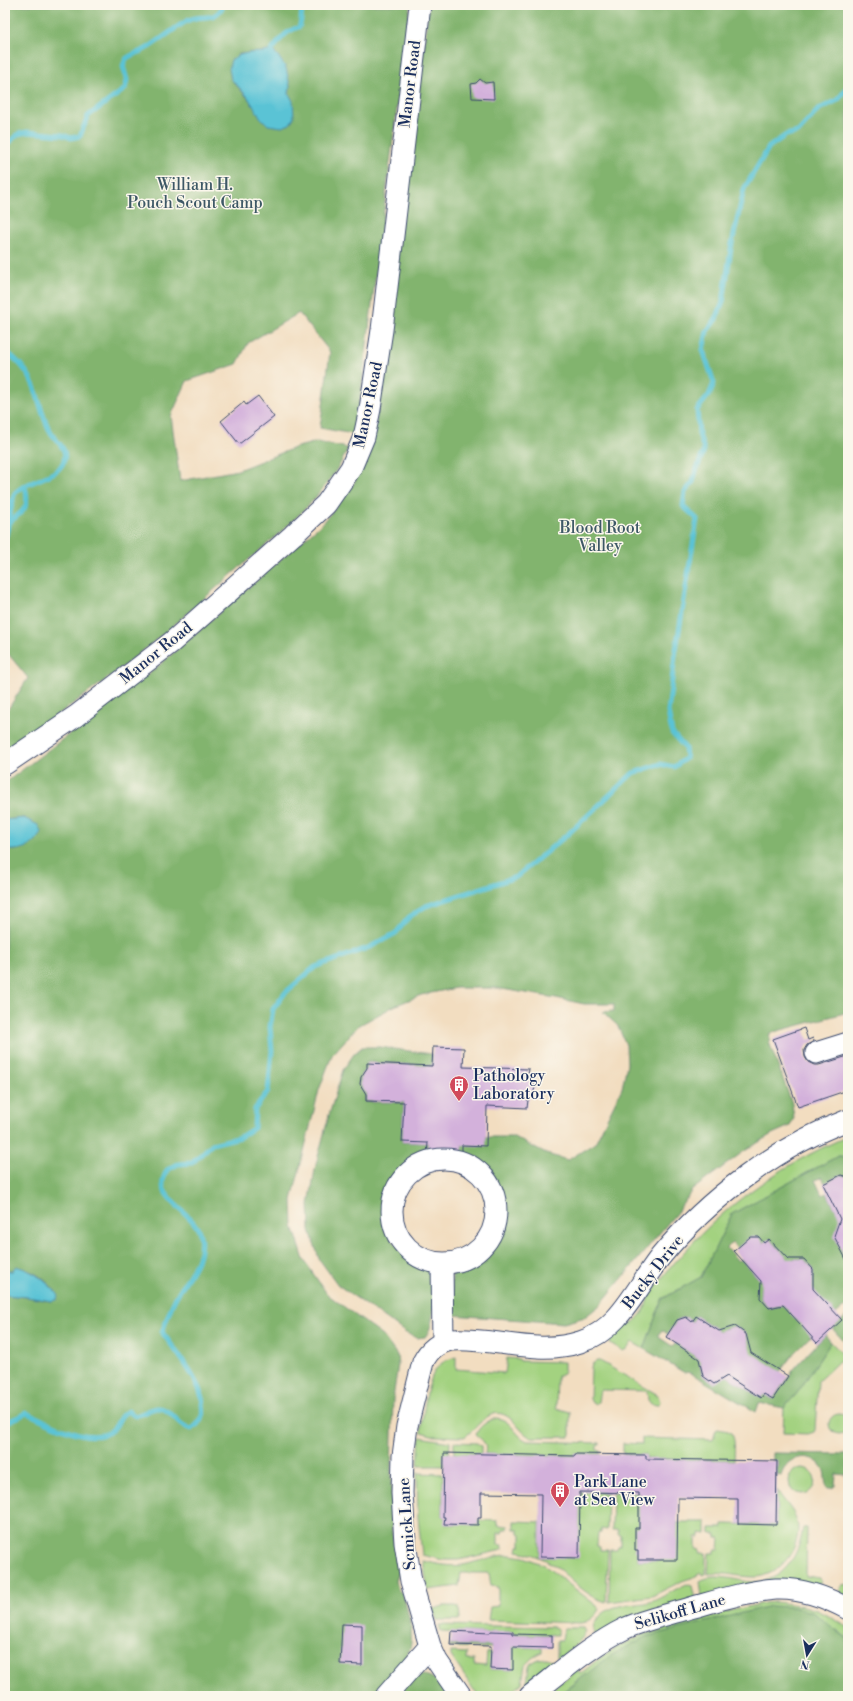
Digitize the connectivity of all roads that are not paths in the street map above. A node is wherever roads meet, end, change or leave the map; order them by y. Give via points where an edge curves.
1 (420, 5) edge
2 (5, 764) edge
3 (848, 1042) edge
4 (816, 1052) dead end
5 (848, 1120) edge
6 (442, 1263) junction
7 (439, 1344) junction
8 (848, 1608) edge
9 (430, 1646) junction
10 (386, 1696) edge
11 (462, 1696) edge
12 (530, 1696) edge

1 - 2 street, Manor Road via 382,330 364,436 351,468 326,504 172,642 76,716
3 - 4 street
5 - 7 street, Bucky Drive via 776,1156 742,1179 707,1209 661,1256 618,1316 588,1339 569,1345 543,1347 458,1339
6 - 6 street via 420,1257 402,1243 396,1233 391,1211 396,1189 402,1178 420,1164 443,1158 466,1163 481,1174 491,1188 496,1211 495,1223 490,1234 476,1252 465,1258
6 - 7 street
7 - 9 street, Scmick Lane via 428,1353 423,1362 412,1400 407,1426 402,1493 405,1543 411,1581
8 - 12 street, Selikoff Lane via 825,1597 776,1589 754,1592 654,1618 627,1628 597,1645
9 - 10 street
9 - 11 street, Scmick Lane via 437,1661

